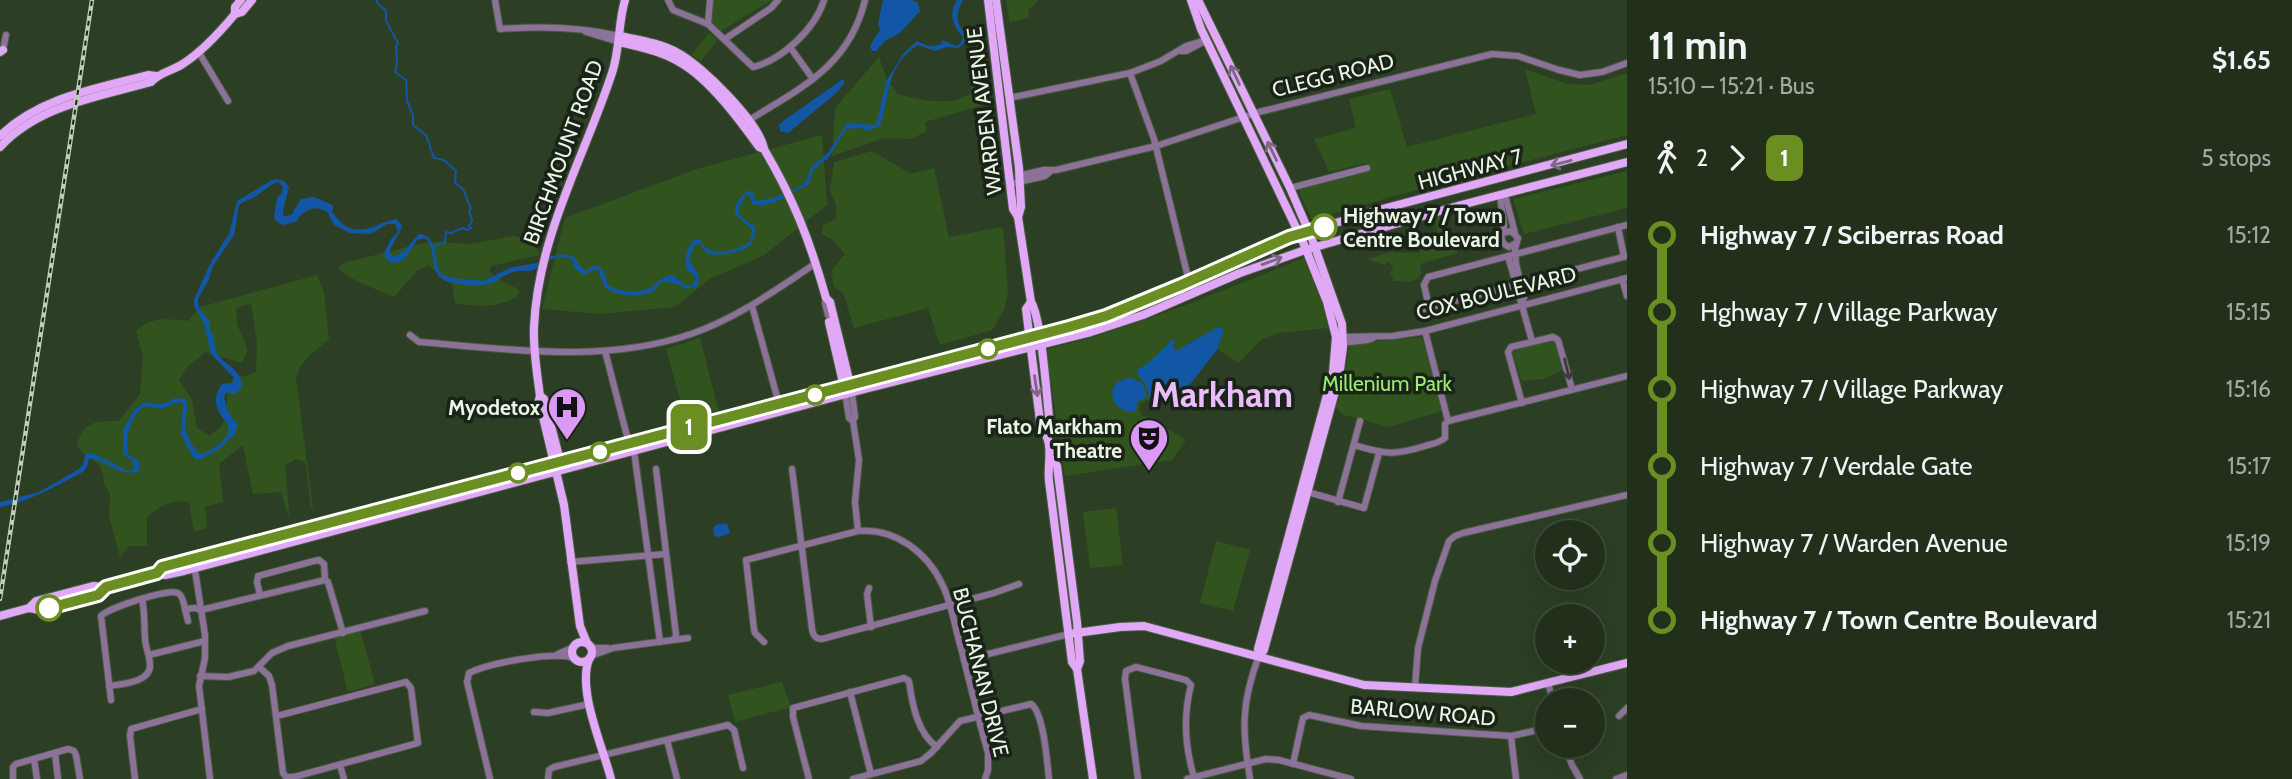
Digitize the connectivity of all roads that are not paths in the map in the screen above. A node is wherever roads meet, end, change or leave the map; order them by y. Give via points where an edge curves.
1 (241, 0) edge
2 (252, 0) edge
3 (495, 0) edge
4 (668, 0) edge
5 (710, 0) edge
6 (778, 0) edge
7 (824, 0) edge
8 (865, 0) edge
9 (988, 0) edge
10 (996, 0) edge
11 (1191, 0) edge
12 (624, 1) edge
13 (1198, 5) edge
14 (236, 14) junction
15 (708, 24) junction
16 (6, 34) dead end
17 (1211, 38) junction
18 (619, 39) junction
19 (725, 39) junction
20 (790, 47) junction
21 (2, 51) edge
22 (198, 51) junction
23 (1627, 63) edge
24 (1130, 74) junction
25 (156, 76) junction
26 (813, 79) junction
27 (1009, 98) junction
28 (228, 102) dead end
29 (1255, 114) junction
30 (1244, 118) junction
31 (745, 123) junction
32 (0, 136) edge
33 (1627, 144) edge
34 (1156, 146) junction
35 (0, 147) edge
36 (1627, 162) edge
37 (1367, 168) dead end
38 (1014, 180) junction
39 (1290, 188) junction
40 (1501, 195) junction
41 (1508, 220) junction
42 (1627, 225) edge
43 (1618, 228) junction
44 (1309, 231) junction
45 (1503, 233) junction
46 (1515, 233) junction
47 (1298, 234) junction
48 (1517, 243) junction
49 (1504, 244) junction
50 (1315, 248) junction
51 (1305, 250) junction
52 (1512, 256) junction
53 (1625, 256) edge
54 (816, 262) junction
55 (1625, 278) edge
56 (1191, 282) junction
57 (1519, 285) junction
58 (1196, 292) junction
59 (1627, 296) edge
60 (826, 298) junction
61 (1031, 302) junction
62 (1523, 304) junction
63 (752, 306) junction
64 (1429, 307) junction
65 (1420, 310) dead end
66 (828, 315) joint
67 (1424, 331) junction
68 (410, 335) dead end
69 (1039, 335) junction
70 (1029, 337) junction
71 (1339, 340) junction
72 (1532, 341) junction
73 (1041, 346) junction
74 (1031, 348) junction
75 (534, 351) junction
76 (606, 351) junction
77 (1627, 376) edge
78 (1572, 389) junction
79 (848, 390) junction
80 (1521, 403) junction
81 (779, 404) junction
82 (1360, 421) dead end
83 (1448, 421) junction
84 (1046, 433) junction
85 (1354, 445) junction
86 (632, 447) junction
87 (1379, 453) junction
88 (558, 467) junction
89 (656, 469) dead end
90 (792, 469) dead end
91 (1304, 492) junction
92 (1627, 495) edge
93 (1338, 502) junction
94 (858, 531) junction
95 (802, 544) junction
96 (648, 554) junction
97 (666, 554) junction
98 (570, 562) junction
99 (194, 563) junction
100 (326, 579) junction
101 (1018, 584) dead end
102 (869, 588) dead end
103 (260, 595) junction
104 (142, 599) junction
105 (949, 605) junction
106 (185, 609) junction
107 (201, 610) junction
108 (425, 611) dead end
109 (0, 616) edge
110 (188, 621) dead end
111 (580, 626) junction
112 (871, 626) junction
113 (343, 633) junction
114 (1073, 633) junction
115 (688, 638) dead end
116 (674, 640) junction
117 (205, 641) junction
118 (660, 642) junction
119 (764, 642) dead end
120 (588, 644) junction
121 (575, 645) junction
122 (613, 648) junction
123 (149, 655) junction
124 (556, 655) junction
125 (1259, 656) junction
126 (590, 658) junction
127 (576, 659) junction
128 (964, 660) junction
129 (1627, 663) edge
130 (259, 667) junction
131 (200, 676) junction
132 (586, 677) junction
133 (1548, 683) junction
134 (109, 686) junction
135 (1415, 687) junction
136 (1549, 688) edge
137 (850, 692) junction
138 (111, 700) dead end
139 (589, 704) junction
140 (1627, 708) edge
141 (202, 709) junction
142 (534, 712) dead end
143 (277, 716) junction
144 (978, 716) junction
145 (1619, 716) dead end
146 (1535, 731) edge
147 (1511, 736) junction
148 (667, 740) junction
149 (937, 747) junction
150 (55, 753) junction
151 (605, 755) junction
152 (1569, 758) edge
153 (34, 759) junction
154 (1248, 763) junction
155 (1293, 764) junction
156 (340, 765) junction
157 (743, 768) dead end
158 (1317, 770) junction
159 (871, 774) junction
160 (1627, 775) edge
161 (1191, 778) edge
162 (13, 779) edge
163 (37, 779) edge
164 (58, 779) edge
165 (80, 779) edge
166 (135, 779) edge
167 (210, 779) edge
168 (344, 779) edge
169 (490, 779) edge
170 (548, 779) edge
171 (611, 779) edge
172 (677, 779) edge
173 (809, 779) edge
174 (853, 779) edge
175 (985, 779) edge
176 (1049, 779) edge
177 (1093, 779) edge
178 (1138, 779) edge
179 (1250, 779) edge
180 (1314, 779) edge
181 (1351, 779) edge
182 (1516, 779) edge
183 (1580, 779) edge
184 (1616, 779) edge

1 - 14 main road
2 - 14 main road
3 - 18 street via 500,29 549,27
4 - 15 street via 673,10
5 - 15 street
6 - 19 street
7 - 20 street via 813,22
8 - 26 street via 847,45
9 - 38 main road, WARDEN AVENUE
10 - 27 main road, WARDEN AVENUE
11 - 13 main road
12 - 18 main road, BIRCHMOUNT ROAD
13 - 17 main road
14 - 22 main road
15 - 19 street
16 - 21 street
17 - 24 street
29 -> 17 main road
17 - 30 main road
18 - 31 main road via 681,63
18 - 75 main road, BIRCHMOUNT ROAD via 601,108 562,201 543,262
19 - 20 street via 752,67
20 - 26 street
22 - 25 main road
22 - 28 street
23 - 29 street, CLEGG ROAD via 1580,75 1518,56 1492,54
24 - 27 street
24 - 34 street
25 - 32 main road via 59,99 30,113
25 - 35 main road via 151,82 47,113
26 - 31 street
27 - 38 main road, WARDEN AVENUE
29 - 30 street, CLEGG ROAD
39 -> 29 main road
30 - 34 street, CLEGG ROAD
30 - 47 main road
31 - 54 main road via 787,189
33 -> 44 main road, HIGHWAY 7
34 - 38 street, CLEGG ROAD
34 - 56 street
36 - 40 main road, HIGHWAY 7
37 - 39 street
38 - 61 main road, WARDEN AVENUE
39 - 44 main road
40 - 41 street via 1506,199
40 - 50 main road, HIGHWAY 7
41 - 45 street
41 - 46 street
42 - 43 street
43 - 52 street
43 - 53 street
44 - 47 main road, HIGHWAY 7
44 - 50 main road
45 - 46 street
45 - 49 street
46 - 48 street
47 - 51 main road
47 - 56 main road, HIGHWAY 7
48 - 49 street
48 - 52 street
49 - 52 street
50 - 51 main road, HIGHWAY 7
50 - 71 main road via 1336,302
58 -> 51 main road, HIGHWAY 7
51 - 71 main road
52 - 57 street
52 - 64 street via 1428,277 1424,285
53 - 57 street
54 - 60 main road
54 - 63 street
55 - 59 street
55 - 62 street, COX BOULEVARD
56 - 58 street
56 - 69 main road, HIGHWAY 7 via 1106,316
57 - 62 street
57 - 64 street
58 - 73 main road, HIGHWAY 7 via 1143,315
60 - 66 street
60 - 79 main road
61 - 69 main road, WARDEN AVENUE
61 - 70 main road, WARDEN AVENUE via 1026,309
62 - 67 street, COX BOULEVARD
62 - 72 street
63 - 76 street via 692,334
63 - 81 street
64 - 65 street
66 - 79 main road
67 - 71 street, COX BOULEVARD
67 - 83 street
68 - 75 street via 419,342
69 - 70 main road, HIGHWAY 7
69 - 73 main road, WARDEN AVENUE
70 - 74 main road, WARDEN AVENUE
70 - 79 main road, HIGHWAY 7
71 - 91 main road
72 -> 78 street via 1558,340
72 - 80 street via 1510,347 1508,352
73 - 74 main road, HIGHWAY 7
73 - 84 main road, WARDEN AVENUE via 1050,427
74 - 79 main road, HIGHWAY 7
74 -> 84 main road, WARDEN AVENUE via 1041,429
75 - 76 street
75 - 88 main road, BIRCHMOUNT ROAD via 540,411
76 - 86 street
77 - 78 street
78 - 80 street
79 - 81 main road, HIGHWAY 7
79 - 86 main road, HIGHWAY 7
79 - 94 street via 859,460
80 - 83 street
81 - 86 main road, HIGHWAY 7
82 - 85 street
83 - 87 street via 1440,442 1394,454
84 - 114 main road, WARDEN AVENUE
85 - 87 street
85 - 93 street
86 - 88 main road, HIGHWAY 7
86 - 96 street
87 - 93 street via 1364,508
88 - 98 main road, BIRCHMOUNT ROAD
88 - 99 main road, HIGHWAY 7
89 - 97 street
90 - 95 street
91 - 93 street
91 - 125 main road
92 - 135 street via 1451,538 1418,648
94 - 95 street, BUCHANAN DRIVE
94 - 105 street, BUCHANAN DRIVE via 888,534 912,547 932,567
95 - 112 street via 814,636 822,639
95 - 119 street, BUCHANAN DRIVE via 746,560 755,633
96 - 97 street
96 - 98 street
96 - 118 street
97 - 116 street
98 - 111 main road, BIRCHMOUNT ROAD
99 - 107 street
99 - 109 main road, HIGHWAY 7 via 165,575 157,573 106,587 98,595
100 - 103 street
100 - 103 street via 324,564 314,561 258,576
100 - 113 street
101 - 105 street
102 - 112 street
103 - 107 street
104 - 106 street via 177,592
104 - 123 street
104 - 134 street via 101,616
105 - 112 street
105 - 128 street, BUCHANAN DRIVE
106 - 107 street
106 - 110 street
107 - 117 street
108 - 113 street
111 - 120 main road
111 - 121 main road
113 - 130 street via 277,650
114 - 125 main road via 1144,626
114 - 128 street
114 - 177 main road, WARDEN AVENUE
115 - 116 street
116 - 118 street
117 - 123 street
117 - 131 street
118 - 122 street
120 - 121 main road
120 - 122 street
120 - 126 main road
121 - 124 street
121 - 127 main road
122 - 126 street
123 - 134 street via 151,667 146,676
124 - 127 street
124 - 169 street via 474,671 467,678
125 - 135 main road via 1364,685
125 - 154 street via 1244,709
126 - 127 main road
126 - 132 main road
127 - 132 main road
128 - 144 street, BUCHANAN DRIVE
129 - 133 main road
130 - 131 street via 228,677
130 - 143 street via 271,681
131 - 141 street
132 - 139 main road
133 - 135 main road via 1511,692
133 - 136 street
134 - 138 street
137 - 149 street via 908,679 922,730
137 - 159 street
137 - 173 street via 793,708
139 - 142 street
139 - 151 main road
140 - 145 street
141 - 166 street via 131,729
141 - 167 street
143 - 156 street via 286,777
143 - 156 street via 408,683 418,743
144 - 149 street via 960,721
144 - 175 street, BUCHANAN DRIVE via 989,759
144 - 176 street via 1034,705
146 - 147 street, BARLOW ROAD
147 - 155 street, BARLOW ROAD via 1362,726 1309,715 1303,718
147 - 182 street
148 - 151 street
148 - 157 street via 732,726
148 - 172 street
149 - 159 street via 920,761
150 - 153 street
150 - 164 street
150 - 165 street via 74,751
151 - 170 street via 554,767
151 - 171 main road
152 - 183 street
153 - 162 street via 16,764
153 - 163 street
154 - 155 street via 1266,759
154 - 161 street
154 - 179 street
155 - 158 street
156 - 168 street
158 - 180 street
158 - 181 street
159 - 174 street
160 - 184 street
161 - 178 street via 1186,723 1191,685 1136,667 1126,671 1125,679

